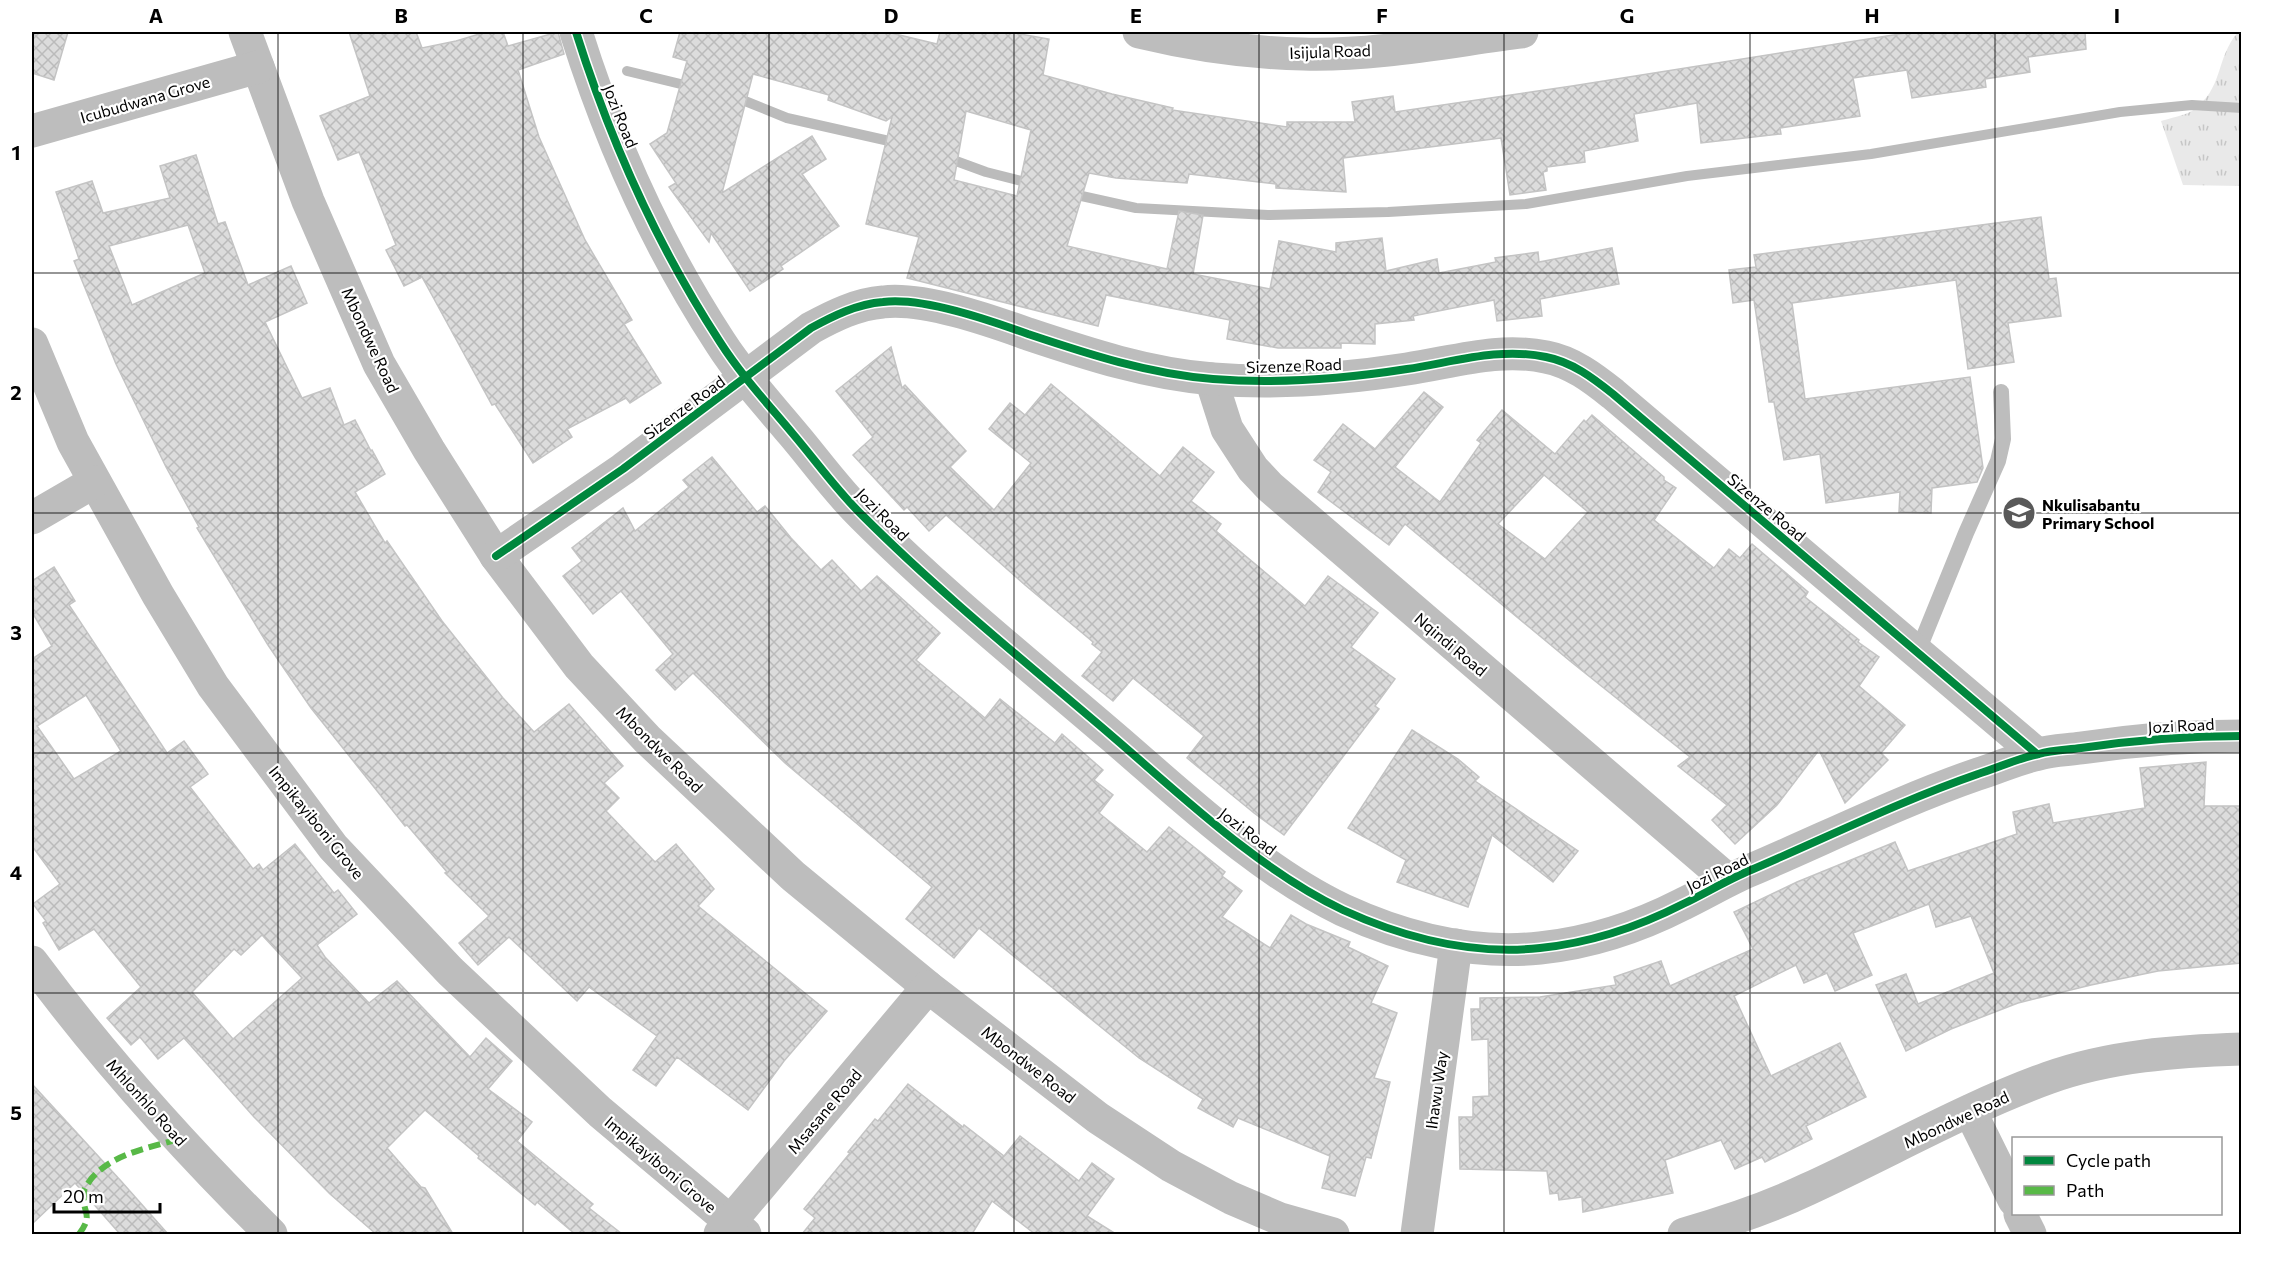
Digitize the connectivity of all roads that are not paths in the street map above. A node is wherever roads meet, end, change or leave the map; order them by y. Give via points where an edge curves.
1 (244, 32) edge
2 (576, 32) edge
3 (1139, 32) edge
4 (1522, 32) edge
5 (1221, 40) edge
6 (258, 66) junction
7 (32, 131) edge
8 (32, 344) edge
9 (746, 378) junction
10 (1211, 379) junction
11 (2001, 392) dead end
12 (94, 482) junction
13 (32, 518) edge
14 (496, 556) junction
15 (1918, 651) junction
16 (2241, 736) edge
17 (2037, 754) junction
18 (1728, 880) junction
19 (1456, 945) junction
20 (32, 962) edge
21 (928, 987) junction
22 (2241, 1048) edge
23 (1970, 1111) junction
24 (2012, 1198) edge
25 (2020, 1215) edge
26 (732, 1230) edge
27 (272, 1234) edge
28 (1333, 1234) edge
29 (1416, 1234) edge
30 (1684, 1234) edge
31 (2030, 1234) edge

1 - 6 street, Mbondwe Road
2 - 9 street, Jozi Road via 621,154 671,259 721,344
3 - 5 street, Isijula Road
4 - 5 street, Isijula Road via 1342,53 1303,54
6 - 7 street, Icubudwana Grove
6 - 14 street, Mbondwe Road via 308,201 379,364
8 - 12 street, Impikayiboni Grove
9 - 10 street, Sizenze Road via 811,328 836,315 883,302 905,302 976,316 1132,366
9 - 14 street, Sizenze Road
9 - 19 street, Jozi Road via 859,513 1200,812 1298,885 1338,908 1402,933
10 - 15 street, Sizenze Road via 1320,379 1513,352 1548,357 1584,371 1613,394
10 - 18 street, Nqindi Road via 1227,429 1270,487
11 - 15 lane via 2003,439 1998,461
12 - 13 street
12 - 26 street, Impikayiboni Grove via 213,686 333,847 450,971
14 - 21 street, Mbondwe Road via 579,666 647,739 793,876
15 - 17 street, Sizenze Road
16 - 17 street, Jozi Road via 2186,736
17 - 18 street, Jozi Road via 1947,785
18 - 19 street, Jozi Road via 1680,906 1588,939 1544,948 1496,950
19 - 29 street, Ihawu Way
20 - 27 street, Mhlonhlo Road via 79,1025 161,1120
21 - 26 street, Msasane Road
21 - 28 street, Mbondwe Road via 1098,1118 1171,1167 1280,1219
22 - 23 street, Mbondwe Road via 2184,1050 2105,1063 2049,1077
23 - 24 street
23 - 30 street, Mbondwe Road via 1807,1190 1738,1218
25 - 31 street

